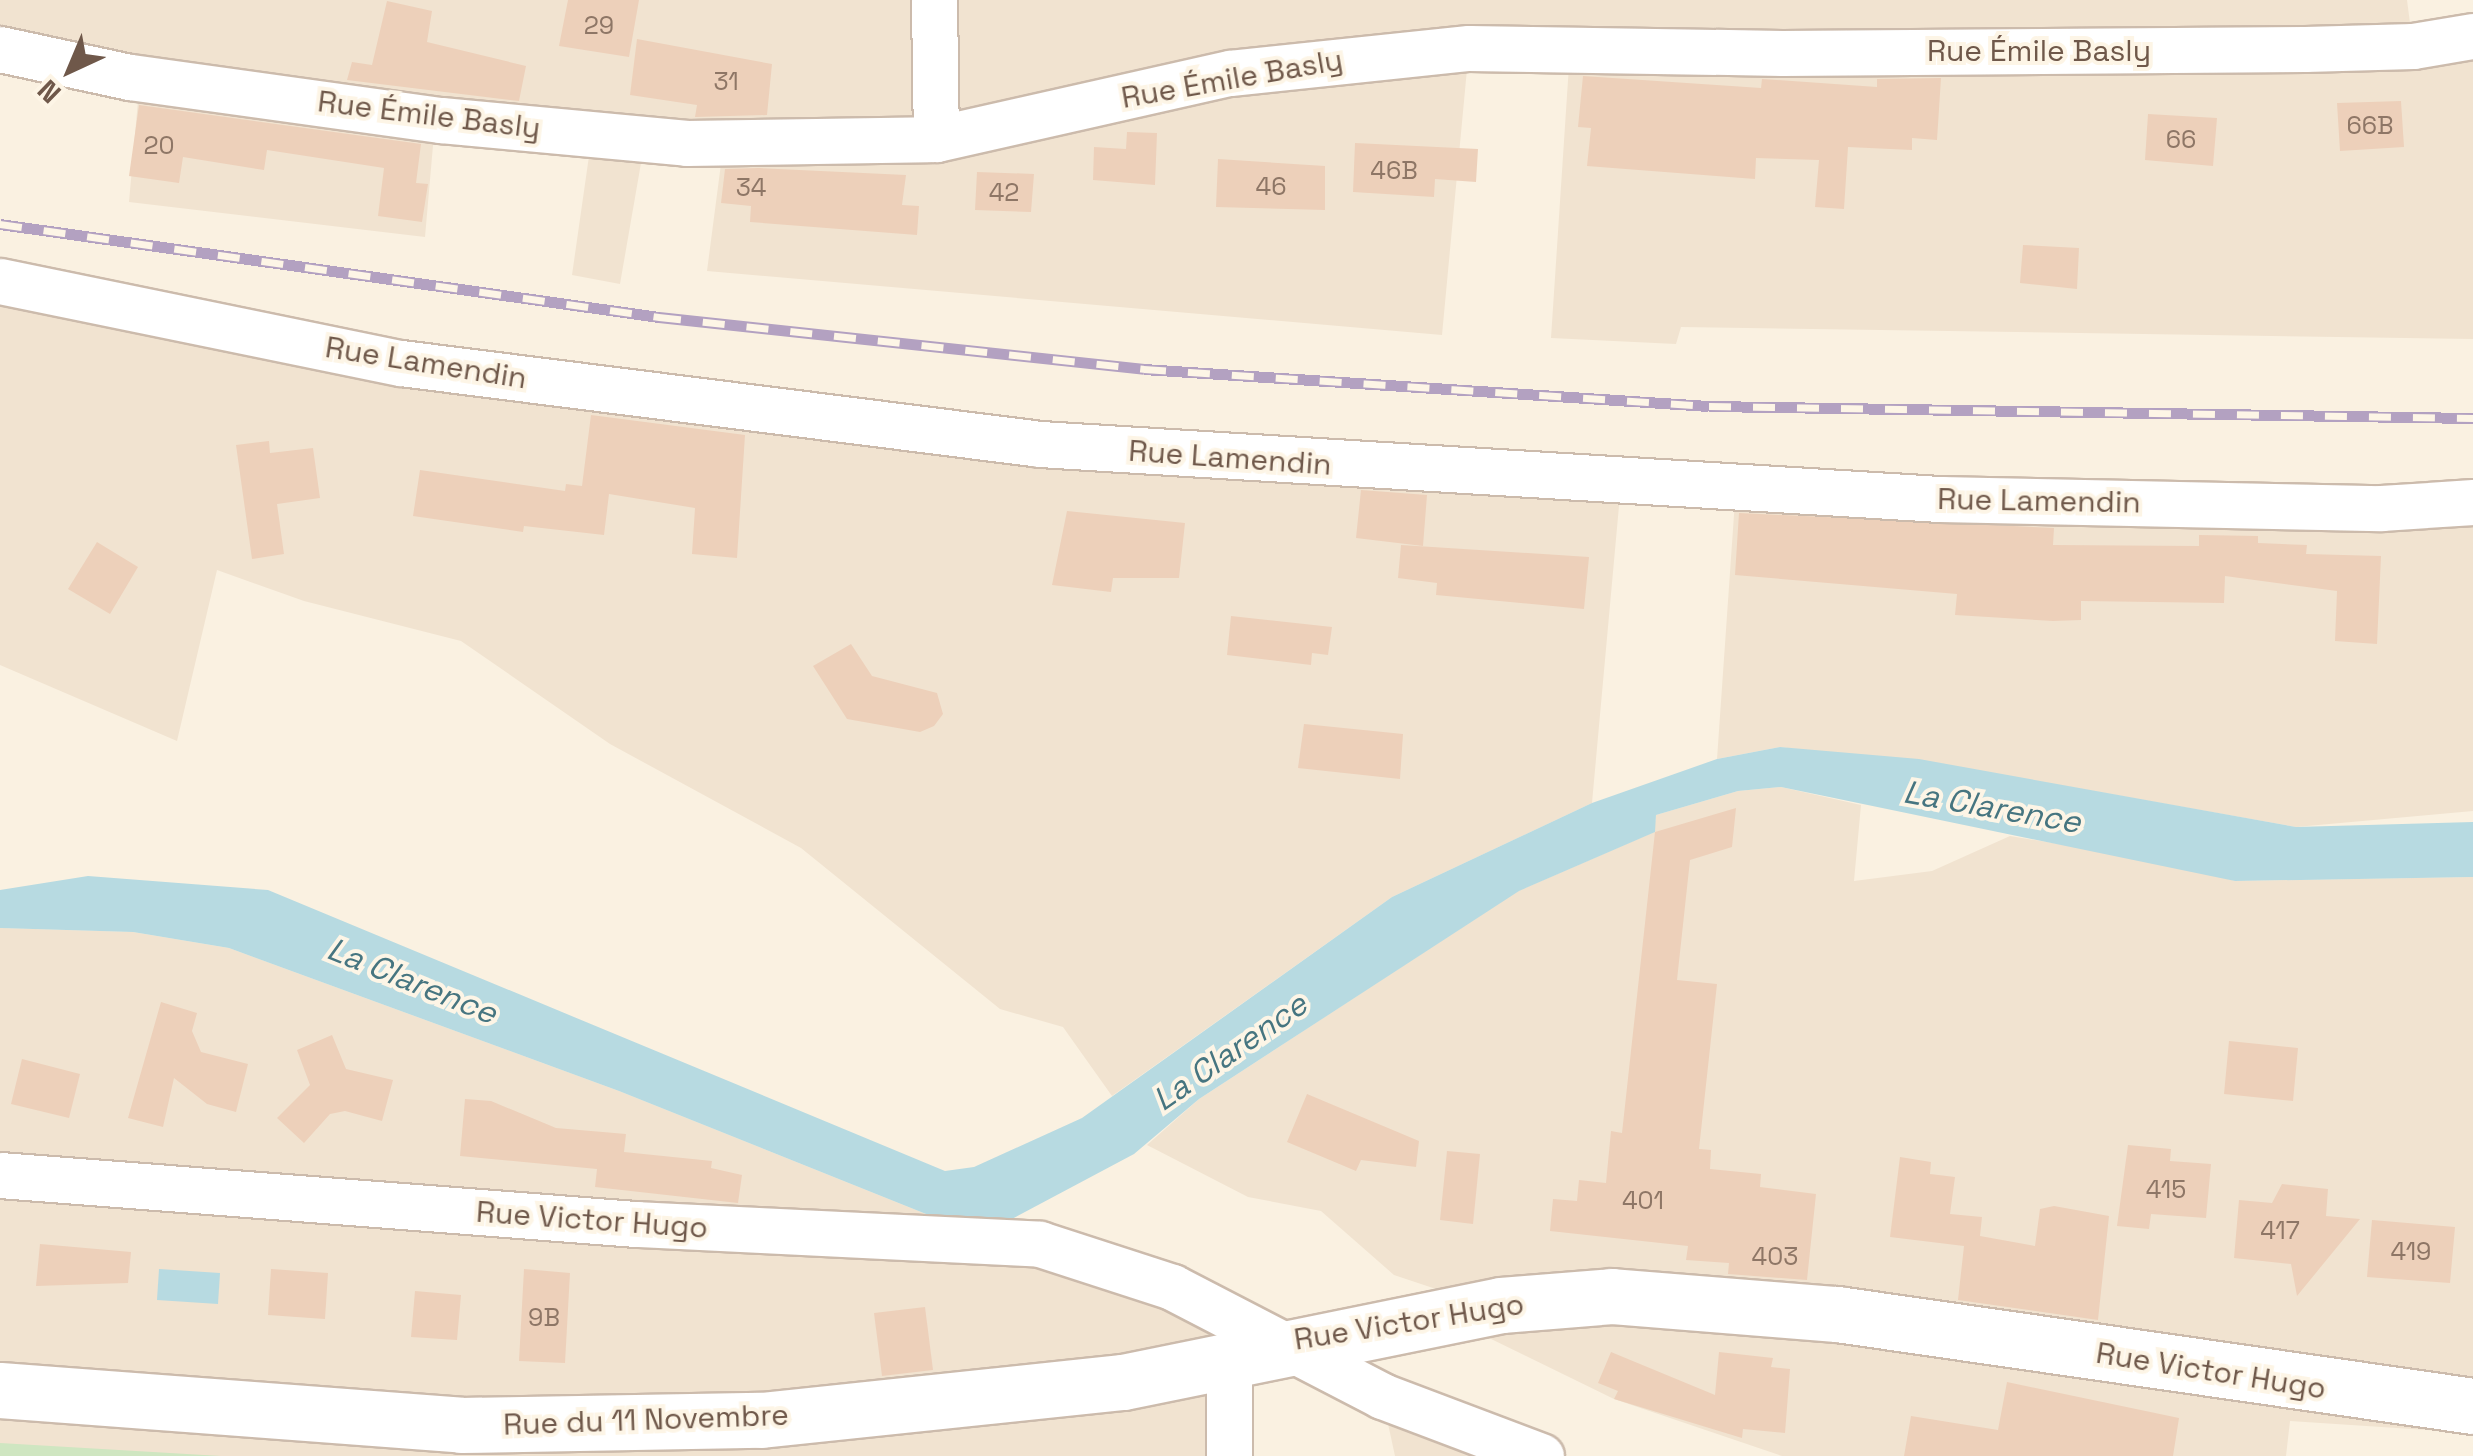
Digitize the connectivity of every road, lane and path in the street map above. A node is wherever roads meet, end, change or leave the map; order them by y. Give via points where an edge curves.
1 (934, 0) edge
2 (2473, 36) edge
3 (0, 49) edge
4 (936, 140) junction
5 (0, 282) edge
6 (2473, 502) edge
7 (0, 1175) edge
8 (1288, 1346) junction
9 (1228, 1360) junction
10 (0, 1390) edge
11 (2473, 1406) edge
12 (459, 1441) edge
13 (1229, 1456) edge
14 (1541, 1456) edge

1 - 4 street
2 - 4 street, Rue Émile Basly via 2413,46 2286,49 1469,48 1230,73
3 - 4 street, Rue Émile Basly via 130,77 539,130 687,143
5 - 6 street, Rue Lamendin via 400,362 1040,444 1940,499 2381,508
7 - 8 street, Rue Victor Hugo via 616,1222 1040,1244 1172,1287
8 - 9 main road, Rue du 11 Novembre
8 - 11 main road, Rue Victor Hugo via 1501,1304 1612,1296 1837,1314
8 - 14 street via 1382,1396
9 - 12 main road, Rue du 11 Novembre via 1104,1384 762,1420
9 - 13 street
10 - 12 main road, Rue du 11 Novembre

